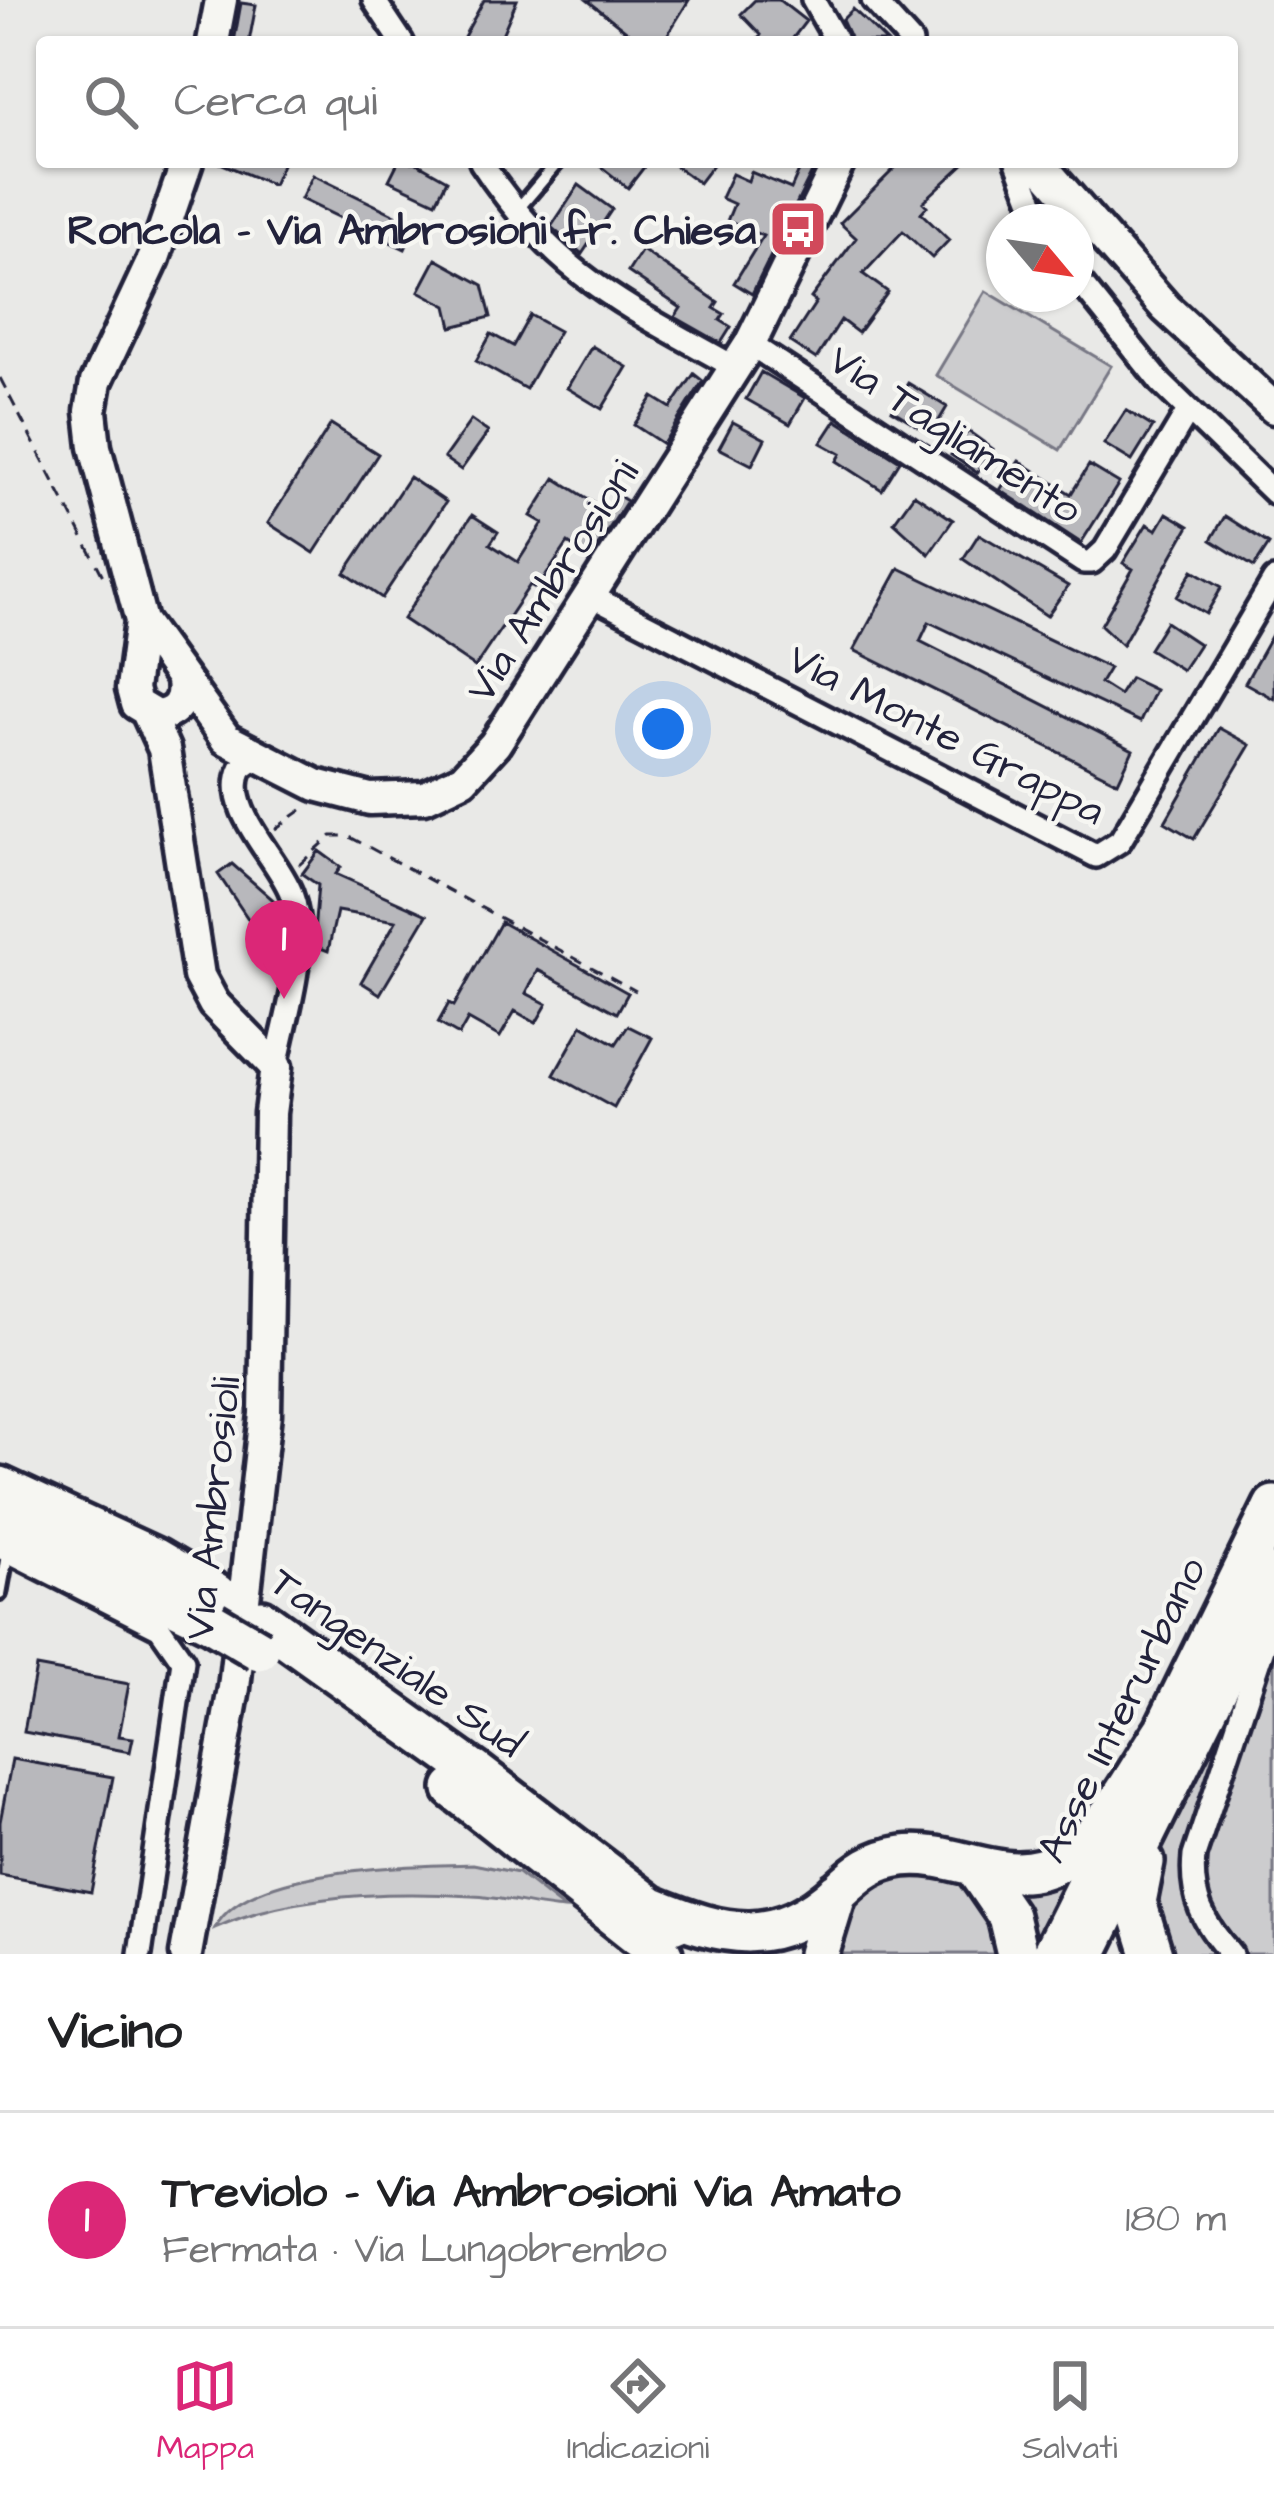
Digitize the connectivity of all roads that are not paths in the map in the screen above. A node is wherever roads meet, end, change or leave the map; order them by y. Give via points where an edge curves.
1 (221, 0) edge
2 (374, 0) edge
3 (873, 0) edge
4 (815, 4) edge
5 (214, 36) edge
6 (398, 36) edge
7 (834, 36) edge
8 (905, 36) edge
9 (185, 168) edge
10 (485, 168) edge
11 (553, 168) edge
12 (836, 168) edge
13 (1018, 168) edge
14 (1042, 168) edge
15 (1033, 204) edge
16 (514, 212) junction
17 (1094, 299) edge
18 (743, 356) junction
19 (1274, 408) edge
20 (1187, 411) junction
21 (1274, 493) edge
22 (1274, 580) edge
23 (593, 596) junction
24 (141, 621) junction
25 (175, 698) junction
26 (256, 757) junction
27 (276, 1067) junction
28 (0, 1487) edge
29 (1274, 1506) edge
30 (3, 1538) edge
31 (1274, 1574) edge
32 (0, 1589) edge
33 (214, 1608) junction
34 (1274, 1615) edge
35 (1177, 1736) junction
36 (978, 1872) junction
37 (837, 1892) junction
38 (655, 1940) edge
39 (140, 1954) edge
40 (186, 1954) edge
41 (715, 1954) edge
42 (818, 1954) edge
43 (1018, 1954) edge
44 (1052, 1954) edge
45 (1086, 1954) edge
46 (1152, 1954) edge
47 (1231, 1954) edge

1 - 5 street
2 - 6 street
3 - 8 street
4 - 7 street
9 - 24 street via 96,382 92,411
10 - 16 street
11 - 16 lane
12 - 18 street, Via Ambrosioni
13 - 15 street
14 - 19 street via 1166,308
16 - 18 street via 574,272
17 - 20 street
18 - 20 street, Via Tagliamento via 1083,562 1106,550
18 - 23 street, Via Ambrosioni
20 - 21 street
22 - 23 street, Via Monte Grappa via 1120,842 1096,856
23 - 26 street, Via Ambrosioni via 489,753 445,790 404,800 360,797
24 - 25 street
24 - 25 street via 133,697
25 - 26 street, Via Ambrosioni
25 - 27 street via 164,749 199,976 214,1004
26 - 27 street via 238,773 237,790 283,876 300,932
27 - 40 street, Via Ambrosioli via 266,1414 234,1688
28 - 33 highway, Tangenziale Sud via 157,1558
29 - 35 highway, Asse Interurbano
30 - 32 lane
30 - 33 highway, Tangenziale Sud
30 - 39 street via 160,1628 183,1661
31 - 35 highway, Asse Interurbano
33 - 38 highway, Tangenziale Sud, bridge via 261,1635
34 - 47 street via 1194,1856 1190,1890
35 - 36 highway via 1070,1856 1028,1872
35 - 44 highway, Asse Interurbano
35 - 45 highway, Asse Interurbano
35 - 46 highway via 1136,1887
36 - 37 highway via 948,1859 885,1858 856,1871
36 - 43 highway via 1008,1916
37 - 38 highway via 788,1925 754,1934
37 - 42 highway
38 - 41 highway, Tangenziale Sud

